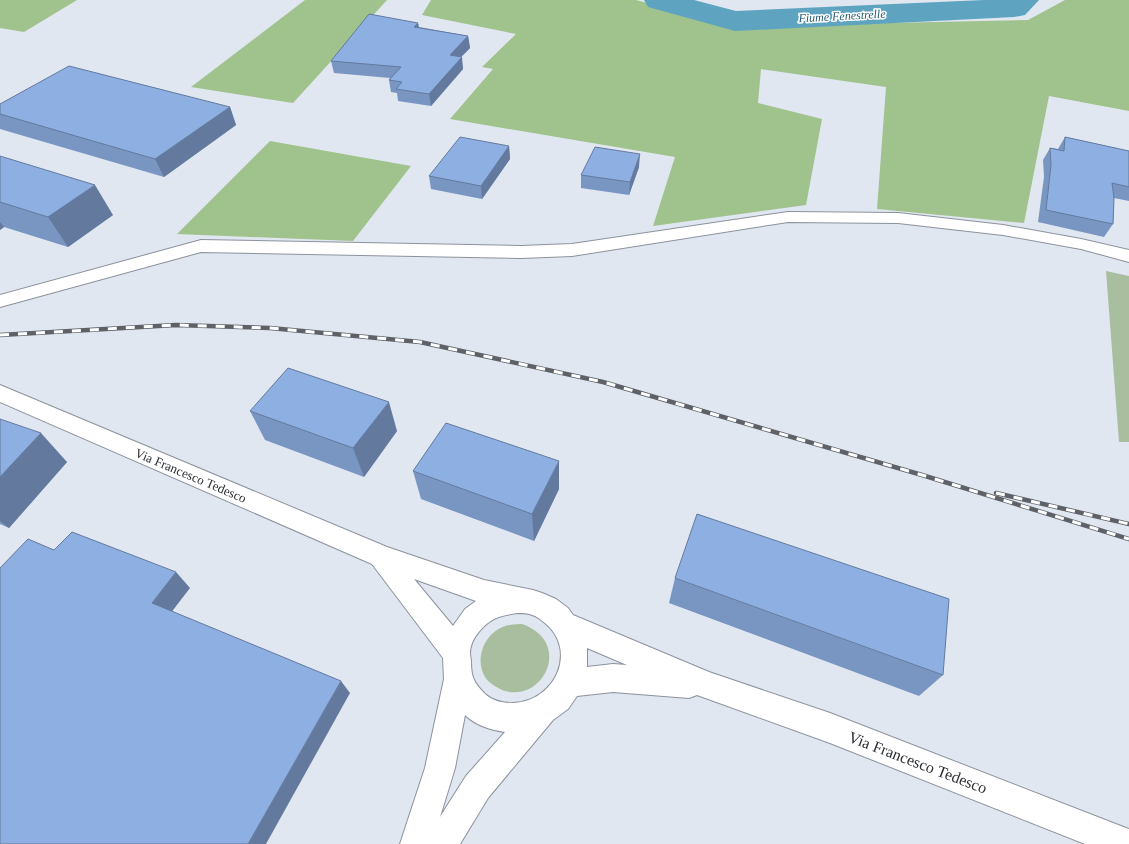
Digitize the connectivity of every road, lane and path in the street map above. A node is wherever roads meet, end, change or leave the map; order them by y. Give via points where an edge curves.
1 (1129, 256) edge
2 (0, 302) edge
3 (0, 393) edge
4 (382, 556) junction
5 (525, 601) junction
6 (565, 625) junction
7 (457, 665) junction
8 (569, 683) junction
9 (709, 686) junction
10 (542, 711) junction
11 (416, 844) edge
12 (442, 844) edge
13 (1126, 844) edge

1 - 2 street via 1082,244 1003,230 905,219 788,217 572,250 521,252 201,246
3 - 4 street, Via Francesco Tedesco
4 - 5 street, Via Francesco Tedesco via 484,592
4 - 7 street, Via Francesco Tedesco
5 - 6 street, Via Francesco Tedesco via 542,605
5 - 7 street, Via Francesco Tedesco via 508,601 490,607 474,618 462,635
6 - 8 street, Via Francesco Tedesco via 573,641 575,664
6 - 9 street, Via Francesco Tedesco
7 - 10 street, Via Francesco Tedesco via 470,700 487,713 501,718 520,718
7 - 11 street via 440,768
8 - 9 street, Via Francesco Tedesco via 613,678
8 - 10 street, Via Francesco Tedesco via 560,698
9 - 13 street, Via Francesco Tedesco via 830,728
10 - 12 street via 477,787

